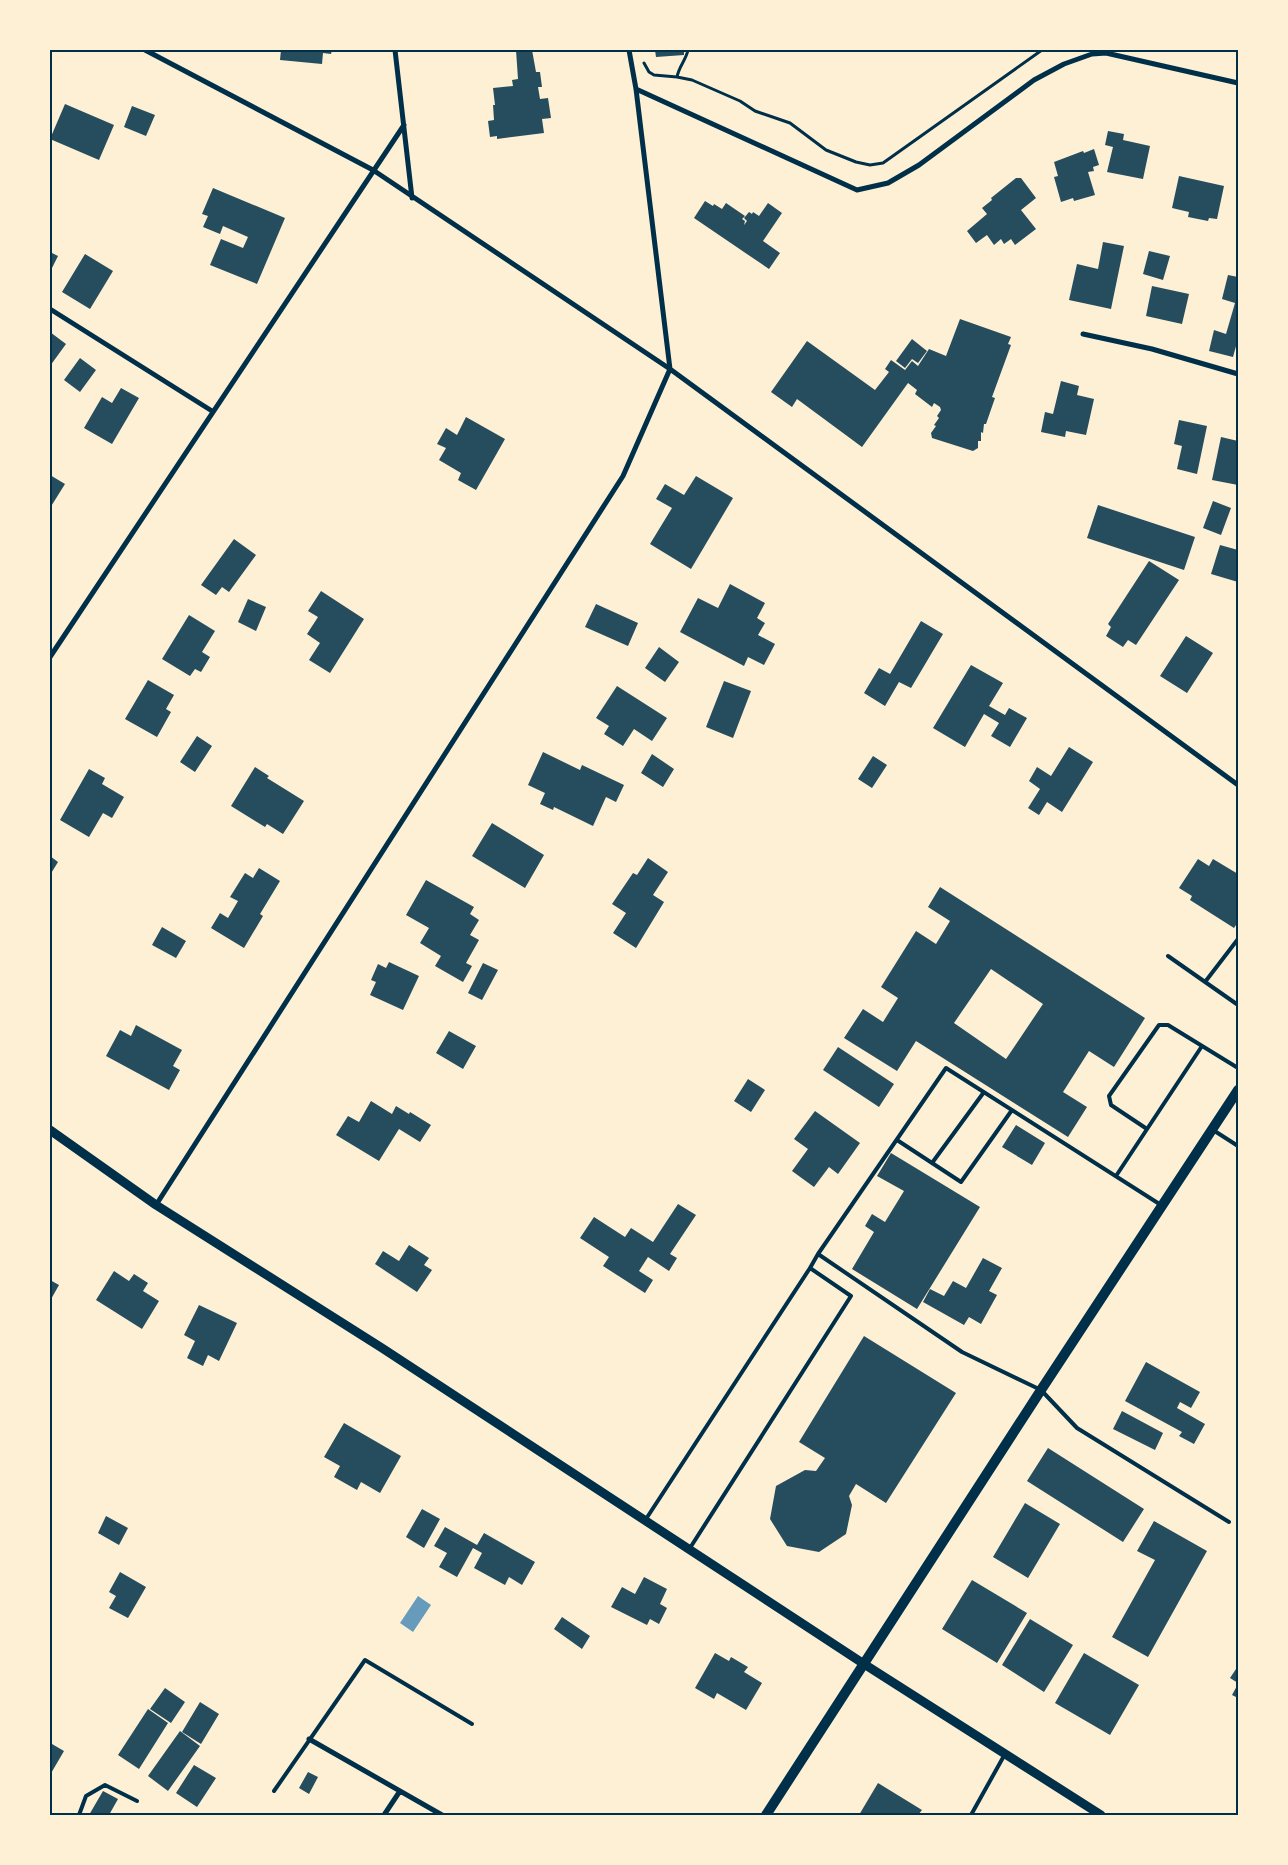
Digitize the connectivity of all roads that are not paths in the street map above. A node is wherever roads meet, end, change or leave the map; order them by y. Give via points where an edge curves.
1 (145, 50) edge
2 (394, 50) edge
3 (628, 50) edge
4 (1106, 52) edge
5 (1238, 83) edge
6 (636, 89) junction
7 (404, 126) junction
8 (373, 170) junction
9 (412, 198) junction
10 (50, 309) edge
11 (1083, 334) dead end
12 (670, 369) junction
13 (1238, 374) edge
14 (212, 411) junction
15 (50, 657) edge
16 (1238, 785) edge
17 (1238, 939) edge
18 (1168, 956) dead end
19 (1204, 982) junction
20 (1238, 1005) edge
21 (1202, 1046) junction
22 (1238, 1068) edge
23 (1238, 1090) edge
24 (984, 1092) junction
25 (1012, 1110) junction
26 (1147, 1129) junction
27 (1212, 1129) junction
28 (50, 1130) edge
29 (897, 1140) junction
30 (1238, 1146) edge
31 (932, 1163) junction
32 (1116, 1176) junction
33 (156, 1205) junction
34 (1162, 1206) junction
35 (818, 1254) junction
36 (810, 1268) junction
37 (1040, 1390) junction
38 (646, 1519) junction
39 (1229, 1522) dead end
40 (690, 1548) junction
41 (864, 1664) junction
42 (472, 1724) dead end
43 (309, 1739) junction
44 (1005, 1754) junction
45 (274, 1790) dead end
46 (400, 1791) junction
47 (137, 1801) dead end
48 (769, 1814) edge
49 (79, 1815) edge
50 (384, 1815) edge
51 (442, 1815) edge
52 (970, 1815) edge
53 (1100, 1815) edge

1 - 8 street
2 - 7 street
3 - 6 street
4 - 5 street
4 - 6 street via 1092,54 1034,80 919,165 888,183 857,190
6 - 12 street
7 - 8 street
7 - 9 street
8 - 9 street
8 - 14 street
9 - 12 street
10 - 14 street
11 - 13 street via 1152,349
12 - 16 street
12 - 33 street via 623,476
14 - 15 street
17 - 19 lane
18 - 19 lane
19 - 20 lane
21 - 22 lane
21 - 26 lane
21 - 26 lane via 1168,1026 1159,1025 1109,1096 1111,1105
23 - 27 main road
24 - 25 lane
24 - 29 lane via 946,1068
24 - 31 lane
25 - 31 lane via 961,1182
25 - 32 lane
26 - 32 lane
27 - 30 lane
27 - 34 main road
28 - 33 street
29 - 31 lane
29 - 35 lane
32 - 34 lane
33 - 38 street
34 - 37 main road
35 - 36 lane
35 - 37 lane via 962,1352
36 - 38 lane
36 - 40 lane via 851,1296
37 - 39 lane via 1077,1428
37 - 41 main road
38 - 40 street
40 - 41 street
41 - 44 street
41 - 48 main road
42 - 43 lane via 365,1660
43 - 45 lane
43 - 46 street
44 - 52 lane
44 - 53 street
46 - 50 street
46 - 51 street
47 - 49 lane via 105,1785 86,1796

